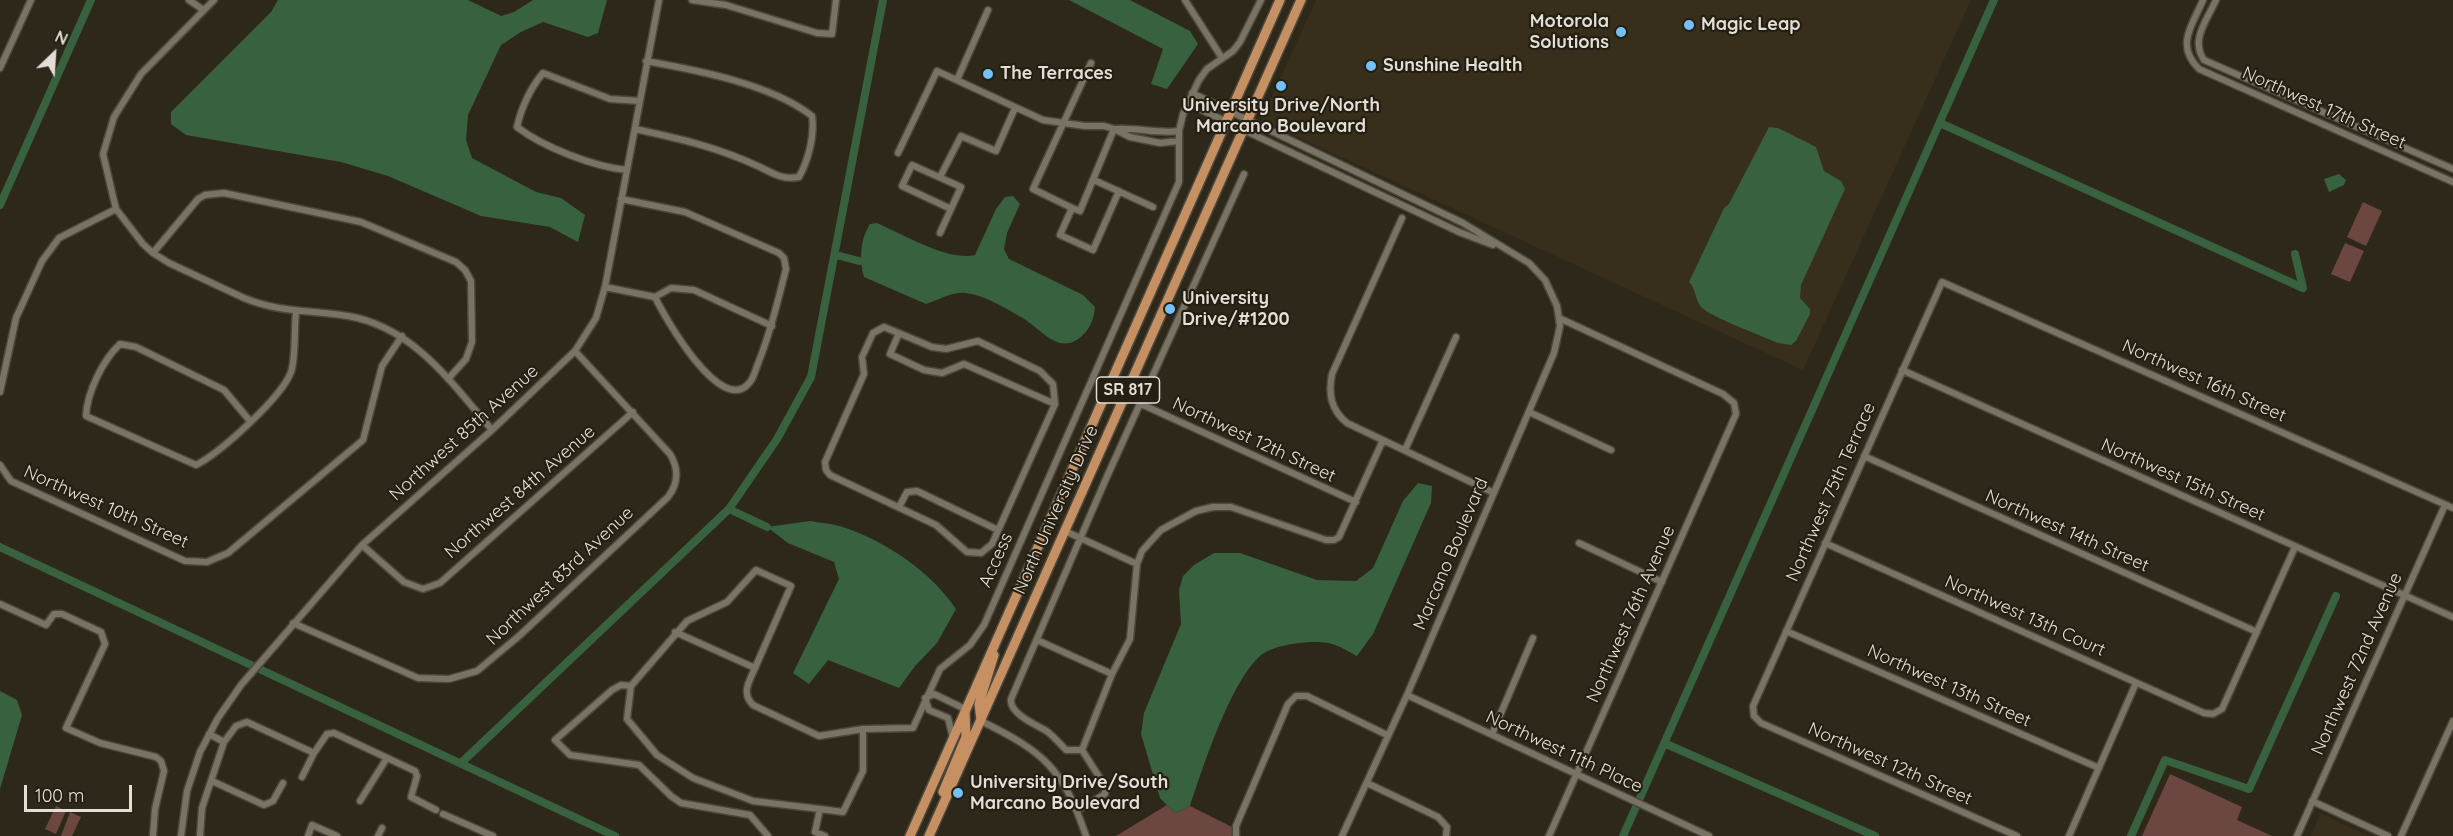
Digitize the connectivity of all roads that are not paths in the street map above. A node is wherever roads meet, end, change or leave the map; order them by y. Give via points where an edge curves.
1 (31, 0) edge
2 (189, 0) edge
3 (214, 0) edge
4 (659, 0) edge
5 (692, 0) edge
6 (837, 0) edge
7 (1185, 0) edge
8 (1261, 0) edge
9 (1280, 0) edge
10 (1301, 0) edge
11 (2203, 0) edge
12 (2216, 0) edge
13 (202, 9) junction
14 (988, 10) dead end
15 (1222, 58) junction
16 (646, 61) junction
17 (1091, 63) dead end
18 (0, 68) edge
19 (957, 80) junction
20 (1192, 93) junction
21 (640, 101) junction
22 (1187, 103) junction
23 (1015, 108) junction
24 (1231, 112) junction
25 (1248, 120) junction
26 (1226, 121) junction
27 (1063, 122) junction
28 (635, 129) junction
29 (1114, 129) junction
30 (1244, 130) junction
31 (1179, 131) junction
32 (1179, 141) junction
33 (898, 153) dead end
34 (2453, 169) edge
35 (627, 170) junction
36 (1244, 174) dead end
37 (940, 177) junction
38 (1094, 180) junction
39 (2453, 182) edge
40 (1119, 191) junction
41 (621, 199) junction
42 (1153, 207) dead end
43 (116, 208) junction
44 (1072, 208) junction
45 (951, 209) junction
46 (1402, 218) dead end
47 (940, 233) dead end
48 (1507, 251) junction
49 (153, 253) junction
50 (1942, 282) joint
51 (605, 287) junction
52 (656, 297) junction
53 (296, 312) junction
54 (1559, 318) junction
55 (772, 326) junction
56 (900, 333) junction
57 (402, 336) junction
58 (1456, 338) dead end
59 (575, 351) junction
60 (1902, 370) junction
61 (448, 379) junction
62 (0, 392) edge
63 (1054, 404) junction
64 (1141, 404) junction
65 (633, 412) junction
66 (1529, 412) junction
67 (250, 421) junction
68 (492, 430) junction
69 (1383, 440) junction
70 (1405, 450) junction
71 (1611, 450) dead end
72 (1864, 456) junction
73 (0, 465) edge
74 (1494, 493) junction
75 (1356, 502) junction
76 (2445, 505) junction
77 (899, 507) junction
78 (2453, 508) edge
79 (998, 530) junction
80 (1065, 531) junction
81 (1044, 533) junction
82 (1082, 538) junction
83 (1579, 543) dead end
84 (1825, 543) junction
85 (362, 545) junction
86 (2295, 547) junction
87 (1057, 549) junction
88 (1137, 564) junction
89 (1662, 582) junction
90 (2404, 596) junction
91 (0, 604) edge
92 (2453, 617) edge
93 (294, 623) junction
94 (1000, 629) junction
95 (1786, 631) junction
96 (675, 632) junction
97 (2257, 632) junction
98 (1533, 638) dead end
99 (1037, 640) junction
100 (755, 668) junction
101 (1112, 674) junction
102 (2136, 683) junction
103 (631, 686) junction
104 (1407, 695) junction
105 (925, 698) junction
106 (965, 709) junction
107 (1754, 716) joint
108 (2453, 721) edge
109 (981, 722) junction
110 (863, 729) junction
111 (209, 734) junction
112 (1492, 734) junction
113 (1387, 735) junction
114 (953, 738) junction
115 (224, 742) junction
116 (1083, 750) junction
117 (314, 753) junction
118 (387, 758) junction
119 (2099, 768) junction
120 (1576, 775) junction
121 (302, 777) dead end
122 (212, 781) junction
123 (283, 783) dead end
124 (1367, 783) junction
125 (360, 801) dead end
126 (2313, 801) junction
127 (820, 809) junction
128 (436, 810) dead end
129 (1078, 810) junction
130 (444, 814) dead end
131 (382, 828) dead end
132 (931, 833) edge
133 (1699, 834) edge
134 (153, 836) edge
135 (181, 836) edge
136 (200, 836) edge
137 (308, 836) edge
138 (337, 836) edge
139 (378, 836) edge
140 (492, 836) edge
141 (768, 836) edge
142 (825, 836) edge
143 (910, 836) edge
144 (1086, 836) edge
145 (1236, 836) edge
146 (1342, 836) edge
147 (1446, 836) edge
148 (1549, 836) edge
149 (1709, 836) edge
150 (2017, 836) edge
151 (2069, 836) edge
152 (2297, 836) edge
153 (2388, 836) edge
154 (2402, 836) edge

1 - 18 street
2 - 13 street
3 - 13 street
4 - 16 street, Northwest 85th Avenue
5 - 6 street via 726,5 832,34
7 - 15 street
8 - 15 street, Access via 1240,42
9 - 24 main road, North University Drive / SR 817
10 - 25 main road, North University Drive / SR 817
11 - 39 street, Northwest 17th Street via 2186,38 2188,56 2199,69
12 - 34 street, Northwest 17th Street via 2197,42 2204,60
13 - 43 street via 141,74 114,117 103,154
14 - 19 street
15 - 20 street, Access via 1206,69
16 - 21 street, Northwest 85th Avenue
16 - 28 street via 745,84 800,107 812,116 813,125 804,167 799,177 786,180 702,143
17 - 27 street
19 - 23 street
19 - 33 street via 937,71
20 - 22 street, Access
20 - 24 street
21 - 28 street, Northwest 85th Avenue
21 - 35 street via 610,99 543,73 517,127 597,165
22 - 26 street
22 - 31 street, Access
23 - 27 street via 1043,120
23 - 37 street via 996,151 961,136
24 - 25 street
24 - 26 main road, North University Drive / SR 817
25 - 30 main road, North University Drive / SR 817
25 - 48 street via 1463,223
26 - 30 street
26 - 81 main road, North University Drive / SR 817
27 - 29 street
27 - 44 street via 1033,189
28 - 35 street, Northwest 85th Avenue
29 - 31 street
29 - 32 street via 1142,140
29 - 38 street
30 - 48 street via 1458,232
30 - 80 main road, North University Drive / SR 817
31 - 32 street, Access
32 - 105 street, Access via 1179,182 984,625 970,645 940,669
35 - 41 street, Northwest 85th Avenue
36 - 64 street
37 - 45 street via 961,187
37 - 45 street via 912,165 902,186
38 - 40 street
38 - 44 street via 1080,211
40 - 42 street
40 - 44 street via 1093,250 1060,235
41 - 51 street, Northwest 85th Avenue
41 - 55 street via 685,212 779,253 786,269
43 - 49 street
43 - 62 street via 59,238 42,261 16,318
45 - 47 street
46 - 69 street via 1332,374 1329,393 1339,416 1347,423
48 - 54 street, Marcano Boulevard via 1529,263 1545,280
49 - 53 street via 258,304
49 - 61 street via 192,205 205,195 224,193 361,222 441,254 468,274 473,288 471,347
50 - 60 street, Northwest 75th Terrace
50 - 76 street, Northwest 16th Street
51 - 52 street
51 - 59 street, Northwest 85th Avenue via 596,318
52 - 55 street via 671,288 694,290
52 - 55 street via 680,341 725,388 739,389 750,382
53 - 57 street via 356,318 380,324
53 - 67 street via 291,371 278,395
54 - 66 street, Marcano Boulevard via 1554,353
54 - 89 street, Northwest 76th Avenue via 1723,394 1734,403 1736,414
56 - 63 street via 946,349 978,341 1048,377 1053,384
56 - 63 street via 890,354 916,366 942,373 964,364
56 - 77 street via 889,328 873,333 862,357 864,374 825,462 830,475
57 - 61 street
57 - 73 street, Northwest 10th Street via 382,366 363,440 228,553 207,562 185,561 10,481
58 - 70 street
59 - 65 street
59 - 68 street, Northwest 85th Avenue
60 - 72 street, Northwest 75th Terrace
60 - 86 street, Northwest 15th Street
61 - 68 street
63 - 79 street
64 - 75 street, Northwest 12th Street
64 - 82 street
65 - 85 street, Northwest 84th Avenue via 440,583 423,589 404,582
65 - 93 street, Northwest 83rd Avenue via 676,466 677,476 668,497 477,671 449,680 418,678
66 - 71 street
66 - 74 street, Marcano Boulevard
67 - 67 street via 224,390 136,347 120,344 110,353 86,403 86,416 195,465
68 - 85 street, Northwest 85th Avenue
69 - 70 street
69 - 75 street
70 - 74 street
72 - 84 street, Northwest 75th Terrace
72 - 97 street, Northwest 14th Street
74 - 104 street, Marcano Boulevard
75 - 88 street via 1334,540 1239,509 1222,506 1196,511 1154,537
76 - 78 street, Northwest 16th Street
76 - 90 street, Northwest 72nd Avenue
77 - 79 street via 907,492 917,491
77 - 79 street via 936,525 967,552 987,550
80 - 82 street
80 - 87 main road, North University Drive / SR 817
81 - 87 main road
81 - 94 main road, North University Drive / SR 817
82 - 88 street
82 - 99 street
83 - 89 street
84 - 95 street, Northwest 75th Terrace
84 - 102 street, Northwest 13th Court
85 - 93 street, Northwest 85th Avenue
86 - 90 street, Northwest 15th Street
86 - 97 street
87 - 109 main road, North University Drive / SR 817
88 - 101 street via 1130,639
89 - 120 street, Northwest 76th Avenue
90 - 92 street, Northwest 15th Street
90 - 126 street, Northwest 72nd Avenue
91 - 134 street via 46,625 54,614 62,614 104,636 105,644 66,728 100,744 161,761 164,771
93 - 111 street, Northwest 85th Avenue via 241,685
94 - 106 main road, North University Drive / SR 817
94 - 109 main road via 979,704
95 - 107 street, Northwest 75th Terrace via 1753,706
95 - 119 street, Northwest 13th Street
96 - 100 street
96 - 100 street via 696,615 727,602 756,570 791,586
96 - 103 street
97 - 102 street, Northwest 13th Court via 2222,709 2213,714
98 - 112 street
99 - 101 street
99 - 116 street via 1010,703 1066,750
100 - 110 street via 746,690 753,705 819,736
101 - 116 street
102 - 119 street
103 - 127 street via 627,719 657,755 693,778 753,801
103 - 141 street via 621,685 612,690 555,740 570,755 641,767 681,803 750,815
104 - 112 street, Northwest 11th Place
104 - 113 street, Marcano Boulevard
105 - 106 street via 934,694
105 - 110 street, Access via 913,728
105 - 114 street via 929,710 948,718
106 - 114 main road, North University Drive / SR 817
106 - 132 main road via 966,737 930,822
107 - 150 street, Northwest 12th Street via 1761,723
108 - 154 street
109 - 129 street via 1044,758
109 - 132 main road, North University Drive / SR 817
110 - 127 street via 863,771 843,812
111 - 115 street
111 - 135 street, Northwest 85th Avenue via 187,791
112 - 120 street, Northwest 11th Place
113 - 124 street, Marcano Boulevard
113 - 145 street via 1307,696 1296,696 1288,704 1236,826
114 - 143 main road, North University Drive / SR 817
115 - 117 street via 236,726 247,722
115 - 122 street
116 - 129 street via 1106,794
117 - 118 street via 327,734 334,733
117 - 121 street
118 - 125 street
118 - 128 street via 415,771 411,797
119 - 151 street
120 - 133 street, Northwest 11th Place
120 - 148 street, Northwest 76th Avenue
122 - 123 street via 264,805 273,801
122 - 136 street via 202,808
124 - 146 street, Marcano Boulevard
124 - 147 street via 1438,817 1447,827
126 - 152 street, Northwest 72nd Avenue
126 - 153 street
127 - 142 street via 815,832
129 - 144 street
130 - 140 street
131 - 139 street
133 - 149 street, Northwest 11th Place
137 - 138 street via 312,825

